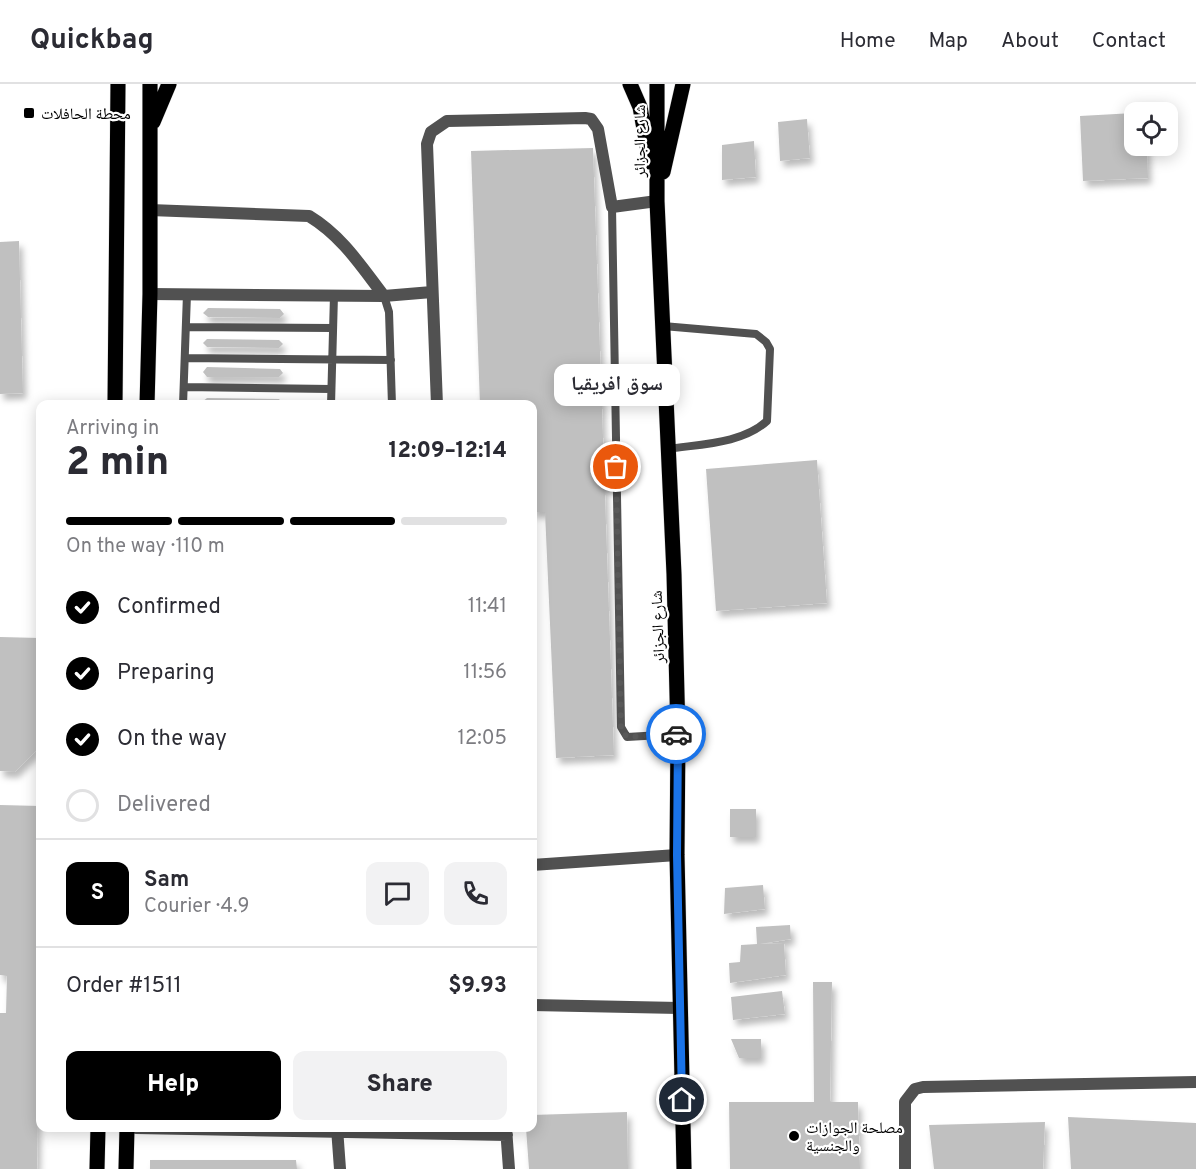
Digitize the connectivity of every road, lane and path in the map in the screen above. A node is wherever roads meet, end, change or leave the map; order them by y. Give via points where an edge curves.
1 (107, 84) edge
2 (118, 84) edge
3 (150, 84) edge
4 (169, 84) edge
5 (630, 84) edge
6 (657, 84) edge
7 (683, 84) edge
8 (119, 121) junction
9 (151, 128) junction
10 (657, 201) junction
11 (612, 207) junction
12 (150, 210) junction
13 (432, 292) junction
14 (150, 294) junction
15 (187, 294) junction
16 (334, 295) junction
17 (384, 296) junction
18 (663, 326) junction
19 (186, 327) junction
20 (333, 328) junction
21 (185, 358) junction
22 (332, 359) junction
23 (391, 360) junction
24 (184, 387) junction
25 (331, 389) junction
26 (115, 400) edge
27 (147, 400) edge
28 (183, 400) edge
29 (331, 400) edge
30 (392, 400) edge
31 (437, 400) edge
32 (668, 449) junction
33 (678, 734) junction
34 (677, 855) junction
35 (537, 865) edge
36 (537, 1005) edge
37 (679, 1008) junction
38 (1196, 1082) edge
39 (99, 1132) edge
40 (127, 1132) edge
41 (337, 1132) edge
42 (506, 1132) edge
43 (97, 1169) edge
44 (126, 1169) edge
45 (340, 1169) edge
46 (509, 1169) edge
47 (684, 1169) edge
48 (905, 1169) edge

1 - 8 main road
2 - 8 main road
3 - 9 main road
4 - 9 main road
5 - 10 main road via 640,107
6 - 10 main road, شارع الجزائر
7 - 10 main road
8 - 26 main road
9 - 12 main road
10 - 11 street
10 - 18 main road, شارع الجزائر
11 - 13 street via 598,129 591,120 447,121 431,132 427,144
11 - 33 lane via 621,727 627,737
12 - 14 main road
12 - 17 street via 309,216 342,241
13 - 17 street
13 - 31 street
14 - 15 street
14 - 27 main road
15 - 16 street
15 - 19 lane
16 - 17 street
16 - 20 lane
17 - 23 lane via 389,312
18 - 32 main road, شارع الجزائر
18 - 32 lane via 756,334 770,350 767,421 743,436
19 - 20 lane
19 - 21 lane
20 - 22 lane
21 - 22 lane
21 - 24 lane
22 - 23 lane
22 - 25 lane
23 - 30 lane
24 - 25 lane
24 - 28 lane
25 - 29 lane
32 - 33 main road, شارع الجزائر
33 - 34 main road, شارع الجزائر
34 - 35 street
34 - 37 main road, شارع الجزائر
36 - 37 street
37 - 47 main road, شارع الجزائر
38 - 48 street via 915,1089 905,1102
39 - 43 main road
40 - 44 main road
41 - 45 street
42 - 46 street

